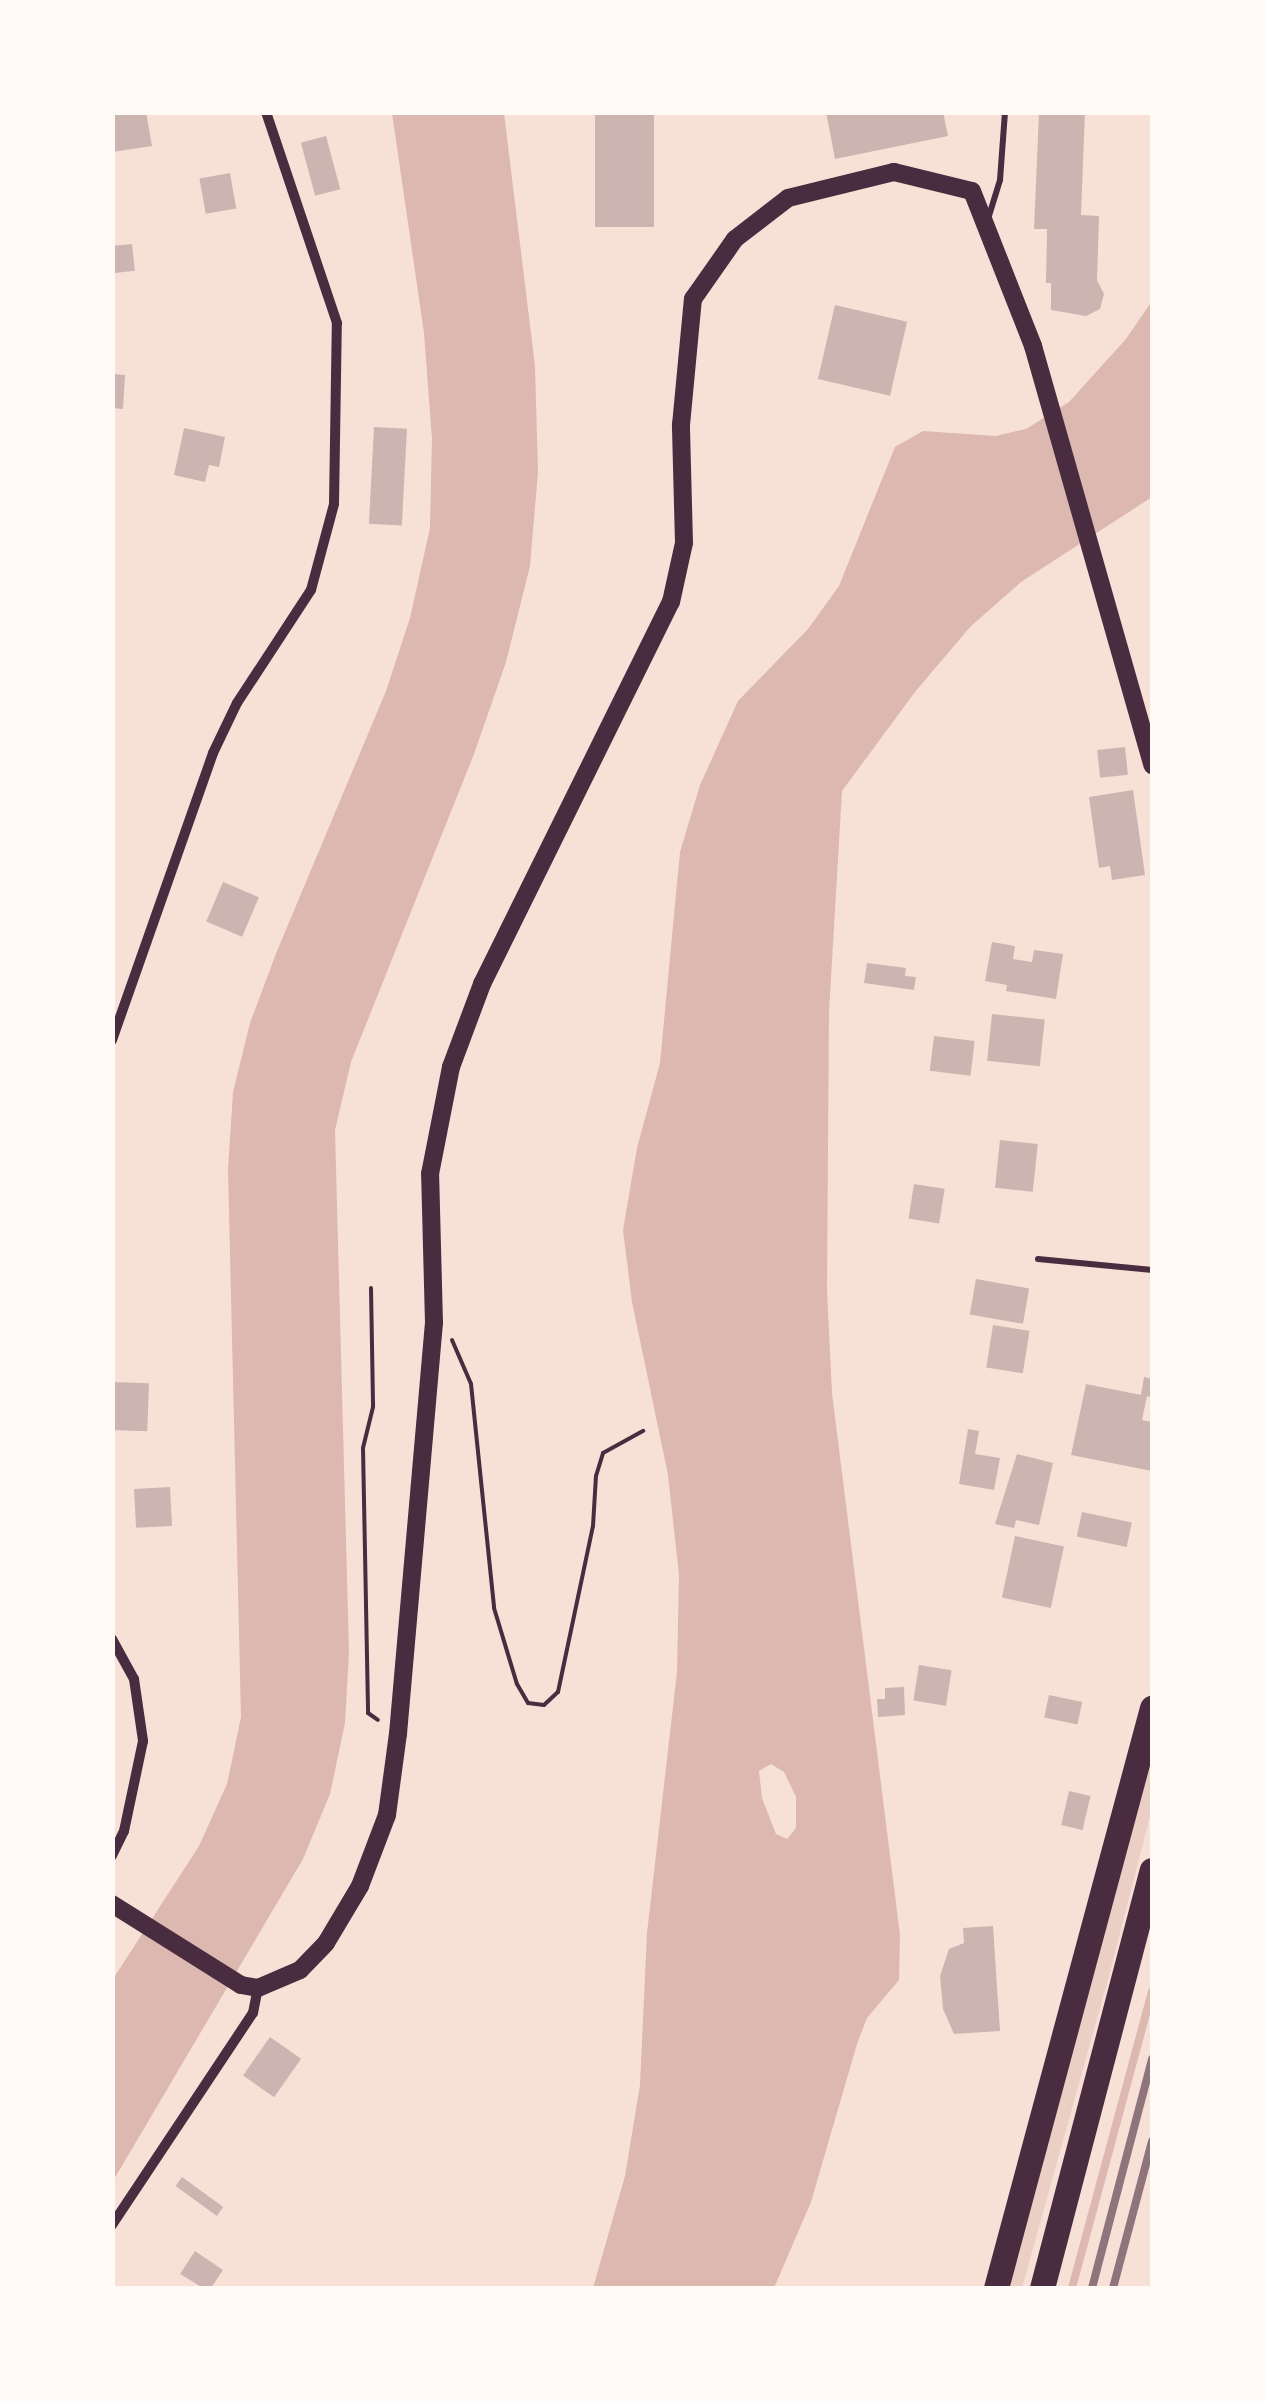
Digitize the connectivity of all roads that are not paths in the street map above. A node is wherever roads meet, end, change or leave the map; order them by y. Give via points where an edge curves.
1 (266, 112) edge
2 (1006, 112) edge
3 (987, 223) junction
4 (1152, 765) edge
5 (112, 1040) edge
6 (1038, 1259) dead end
7 (1152, 1270) edge
8 (112, 1639) edge
9 (1152, 1708) edge
10 (112, 1856) edge
11 (1152, 1870) edge
12 (121, 1910) edge
13 (250, 1986) junction
14 (112, 2225) edge
15 (996, 2288) edge
16 (1042, 2288) edge

1 - 5 street via 337,322 334,504 311,590 237,703 214,753
2 - 3 lane via 1000,180
3 - 4 street via 1032,346
3 - 13 street via 972,191 894,172 788,198 735,239 693,299 682,425 684,542 671,602 482,984 451,1068 430,1174 434,1323 387,1815 360,1886 326,1944 300,1970
6 - 7 lane
8 - 10 street via 134,1678 143,1741 124,1831
9 - 15 highway
11 - 16 highway
12 - 13 street
13 - 14 street via 254,2013

